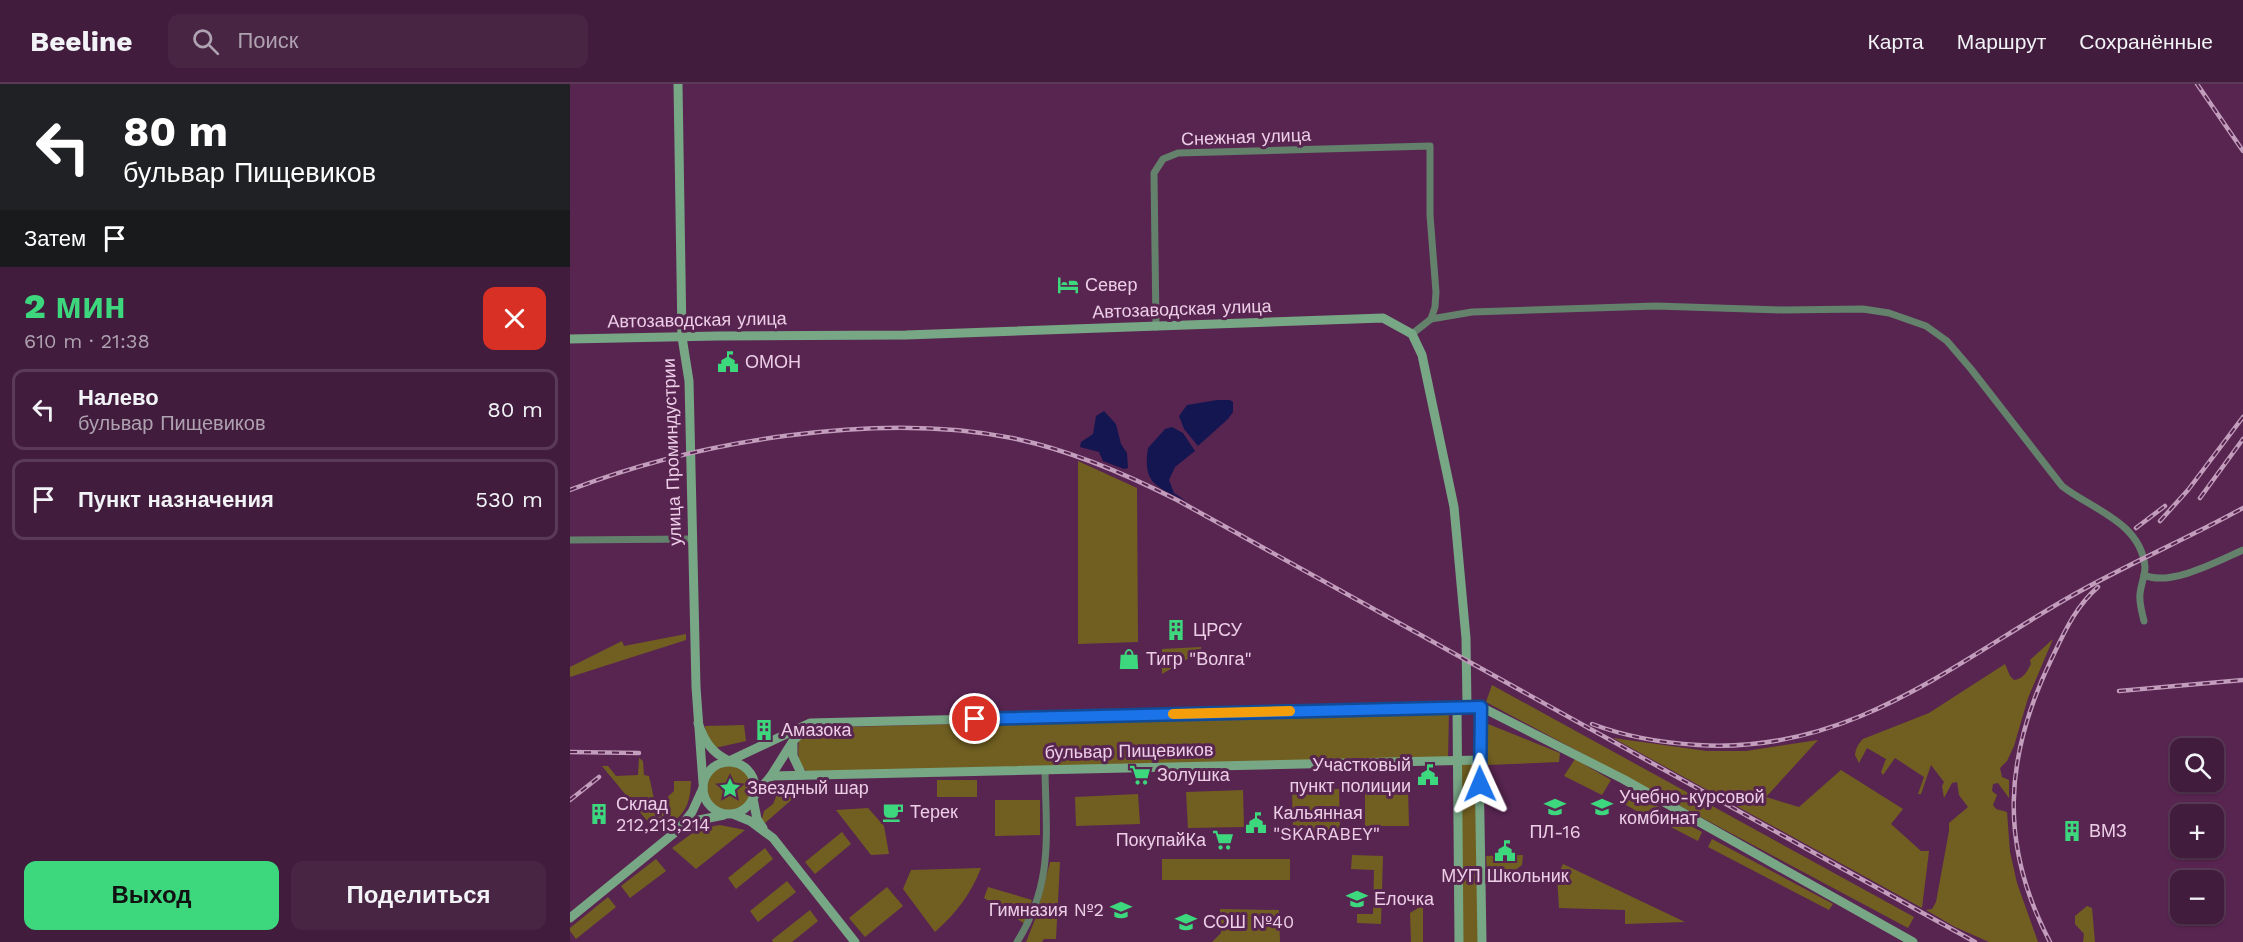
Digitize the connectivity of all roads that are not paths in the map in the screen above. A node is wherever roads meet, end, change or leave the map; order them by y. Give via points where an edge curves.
1 (678, 84) edge
2 (1431, 319) junction
3 (1156, 327) junction
4 (1412, 334) junction
5 (682, 336) junction
6 (570, 339) edge
7 (692, 539) junction
8 (570, 540) edge
9 (2243, 550) edge
10 (2144, 575) junction
11 (2144, 621) dead end
12 (1462, 707) junction
13 (1481, 707) junction
14 (698, 723) junction
15 (810, 723) junction
16 (793, 741) junction
17 (1479, 759) junction
18 (1457, 760) junction
19 (729, 761) junction
20 (1045, 770) junction
21 (802, 775) junction
22 (771, 776) junction
23 (703, 786) junction
24 (754, 797) junction
25 (730, 814) junction
26 (678, 830) junction
27 (766, 832) junction
28 (570, 918) edge
29 (1904, 939) edge
30 (855, 942) edge
31 (1017, 942) edge
32 (1459, 942) edge
33 (1482, 942) edge
34 (1913, 942) edge

1 - 5 main road, улица Проминдустрии
2 - 3 street, Снежная улица via 1436,292 1430,146 1178,153 1163,159 1154,173
2 - 4 street
2 - 10 street via 1472,312 1656,306 1863,309 1916,321 1938,334 1963,359 2062,486 2125,528 2142,553
3 - 4 main road, Автозаводская улица via 1383,318
3 - 5 main road, Автозаводская улица via 906,335
4 - 12 main road via 1422,356 1454,507 1466,638
5 - 6 main road, Автозаводская улица
5 - 7 main road, улица Проминдустрии via 689,381
7 - 8 street
7 - 14 main road, улица Проминдустрии
9 - 10 street via 2181,574 2159,579
10 - 11 street via 2140,598
12 - 13 main road, бульвар Пищевиков
12 - 15 main road, бульвар Пищевиков
12 - 18 main road
13 - 17 main road
13 - 29 main road via 1623,779
14 - 19 main road via 709,747
14 - 23 main road, улица Проминдустрии
15 - 16 main road
15 - 19 main road, бульвар Пищевиков
16 - 21 main road via 793,756
16 - 22 main road
17 - 18 main road, бульвар Пищевиков
17 - 33 main road
18 - 20 main road, бульвар Пищевиков
18 - 32 main road
19 - 23 main road, бульвар Пищевиков via 714,766
19 - 24 main road via 750,772 756,787
20 - 21 main road, бульвар Пищевиков
20 - 31 street via 1043,882 1027,927
21 - 22 main road, бульвар Пищевиков
22 - 24 main road, бульвар Пищевиков
23 - 25 main road via 707,803
23 - 26 main road, бульвар Пищевиков via 692,812
24 - 25 main road, бульвар Пищевиков via 745,809
24 - 27 main road via 757,819
25 - 26 main road, бульвар Пищевиков via 699,820
25 - 27 main road
26 - 28 main road, бульвар Пищевиков
27 - 30 main road
29 - 34 main road

